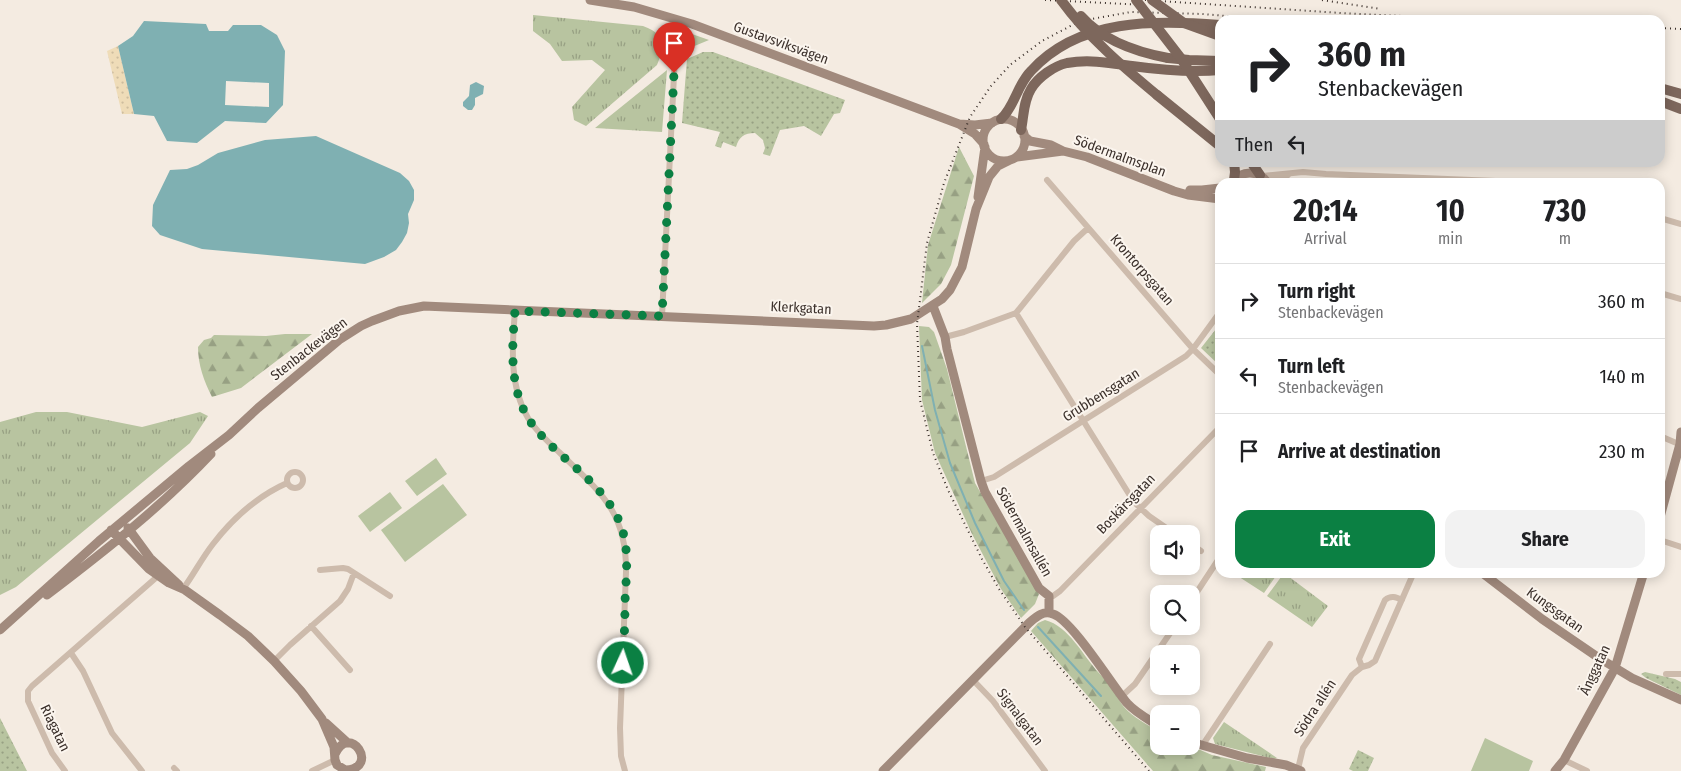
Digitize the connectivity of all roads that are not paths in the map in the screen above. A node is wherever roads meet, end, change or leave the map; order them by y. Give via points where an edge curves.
1 (590, 0) edge
2 (1061, 0) edge
3 (1067, 0) edge
4 (1136, 0) edge
5 (1152, 0) edge
6 (680, 20) junction
7 (1215, 24) edge
8 (1215, 34) edge
9 (1215, 61) edge
10 (1215, 71) edge
11 (1665, 89) edge
12 (1681, 94) edge
13 (1665, 103) edge
14 (1681, 108) edge
15 (1215, 111) edge
16 (997, 121) junction
17 (959, 124) junction
18 (1023, 133) junction
19 (1215, 142) edge
20 (984, 146) junction
21 (1064, 150) junction
22 (1013, 159) junction
23 (1255, 167) edge
24 (1289, 174) junction
25 (1236, 178) edge
26 (1263, 178) edge
27 (1285, 178) edge
28 (1423, 178) edge
29 (1047, 180) dead end
30 (1215, 190) edge
31 (1203, 194) junction
32 (1215, 198) edge
33 (976, 209) junction
34 (1665, 219) edge
35 (1681, 224) edge
36 (1088, 228) junction
37 (1665, 294) edge
38 (1681, 299) edge
39 (933, 306) junction
40 (515, 311) junction
41 (1016, 313) junction
42 (662, 316) junction
43 (1215, 319) edge
44 (945, 337) junction
45 (1193, 349) junction
46 (1215, 370) edge
47 (1082, 421) junction
48 (1215, 432) edge
49 (1681, 432) edge
50 (229, 435) junction
51 (1665, 438) edge
52 (1681, 444) edge
53 (981, 481) junction
54 (287, 483) dead end
55 (1665, 499) edge
56 (1140, 508) junction
57 (123, 521) junction
58 (1162, 525) edge
59 (111, 530) junction
60 (130, 531) junction
61 (120, 540) junction
62 (1665, 542) edge
63 (1681, 547) edge
64 (1215, 565) edge
65 (320, 570) dead end
66 (160, 573) junction
67 (354, 573) junction
68 (1411, 578) edge
69 (1489, 578) edge
70 (1642, 578) edge
71 (1200, 588) edge
72 (183, 589) junction
73 (390, 596) dead end
74 (1049, 596) junction
75 (1402, 600) junction
76 (1049, 613) junction
77 (311, 626) junction
78 (2, 628) edge
79 (1168, 635) edge
80 (1270, 644) dead end
81 (71, 653) junction
82 (274, 661) junction
83 (1362, 666) junction
84 (1615, 668) junction
85 (350, 670) dead end
86 (1666, 674) dead end
87 (1681, 674) edge
88 (973, 680) junction
89 (1122, 696) junction
90 (1681, 700) edge
91 (322, 719) junction
92 (1150, 720) edge
93 (348, 743) junction
94 (1202, 746) joint
95 (335, 757) junction
96 (1564, 760) junction
97 (1269, 767) edge
98 (360, 768) edge
99 (343, 770) edge
100 (1299, 770) edge
101 (65, 771) edge
102 (142, 771) edge
103 (312, 771) edge
104 (625, 771) edge
105 (883, 771) edge
106 (1045, 771) edge
107 (1555, 771) edge
108 (1588, 771) edge

1 - 6 street, Gustavsviksvägen via 634,7
2 - 19 main road, bridge via 1088,34
3 - 9 main road, bridge via 1084,20 1104,35 1135,50 1168,58
4 - 15 main road, bridge via 1180,57
5 - 8 main road, bridge via 1184,22
6 - 17 street, Gustavsviksvägen
6 - 42 street via 675,55
7 - 16 main road via 1149,22 1084,35 1048,54 1029,72 1007,114
10 - 18 main road via 1184,71 1100,62 1068,63 1055,67 1031,88 1024,106
11 - 12 main road
13 - 14 main road
16 - 17 street, Gustavsviksvägen
16 - 18 street, Södermalmsplan via 1009,119
16 - 20 street via 984,133
17 - 20 street, Gustavsviksvägen via 975,134
18 - 21 street, Södermalmsplan via 1030,141
18 - 22 street via 1022,152
20 - 22 street, Södermalmsplan via 995,159
20 - 33 street
21 - 22 street, Södermalmsplan
21 - 31 street, Södermalmsplan via 1168,188
22 - 33 street via 992,171
23 - 26 main road
24 - 26 street
24 - 27 street
24 - 28 street
25 - 26 street via 1247,172
29 - 36 street, Krontorpsgatan
30 - 31 street, Södermalmsplan
31 - 32 street, Södermalmsplan
33 - 39 street via 957,280
34 - 35 street
36 - 41 street
36 - 45 street, Krontorpsgatan
37 - 38 street
39 - 42 street, Klerkgatan via 911,319 880,326
39 - 44 street, Södermalmsallén
40 - 42 street, Stenbackevägen
40 - 50 street, Stenbackevägen via 424,306 372,321 339,340
40 - 104 street via 513,367 523,408 534,427 602,494 624,536 627,558 620,728
41 - 44 street
41 - 47 street
43 - 45 street, Grubbensgatan
44 - 53 street, Södermalmsallén
45 - 46 street, Krontorpsgatan
45 - 47 street, Grubbensgatan
47 - 53 street, Grubbensgatan via 994,477
47 - 56 street
48 - 56 street, Boskärsgatan
49 - 52 street
50 - 57 street, Stenbackevägen
50 - 60 street, Stenbackevägen
51 - 52 street
52 - 55 street
53 - 74 street, Södermalmsallén via 1039,588
54 - 72 street via 257,498 213,543
56 - 58 street
56 - 74 street, Boskärsgatan via 1060,591
57 - 59 street, Stenbackevägen
57 - 60 street
59 - 61 street
59 - 78 street, Stenbackevägen
60 - 61 street, Stenbackevägen
60 - 66 street
61 - 66 street via 140,562
61 - 78 street, Stenbackevägen
62 - 63 street
64 - 71 street
65 - 67 street via 343,568
66 - 72 street via 169,583
66 - 81 street, Riagatan
67 - 73 street
67 - 77 street via 344,596
68 - 75 street, Södra allén
69 - 84 street, Kungsgatan
70 - 84 street, Änggatan
72 - 82 street via 248,636
74 - 76 street, Södermalmsallén
75 - 83 street, Södra allén via 1375,661
75 - 83 street via 1393,596 1386,600 1359,659
76 - 88 street via 1039,614
76 - 89 street via 1067,624
77 - 82 street
77 - 85 street
79 - 89 street via 1135,684
80 - 94 street
81 - 101 street, Riagatan via 32,686 27,697 52,753
81 - 102 street via 112,733
82 - 91 street
83 - 100 street, Södra allén via 1352,675 1304,748
84 - 90 street, Kungsgatan
84 - 96 street, Änggatan
86 - 87 street
88 - 105 street
88 - 106 street, Signalgatan via 993,701
89 - 92 street via 1134,710
91 - 93 street
91 - 95 street
93 - 95 street via 337,748
93 - 98 street via 354,744 362,754
94 - 97 street
95 - 99 street
95 - 103 street
96 - 107 street, Änggatan
96 - 108 street
97 - 100 street via 1286,765
98 - 99 street

